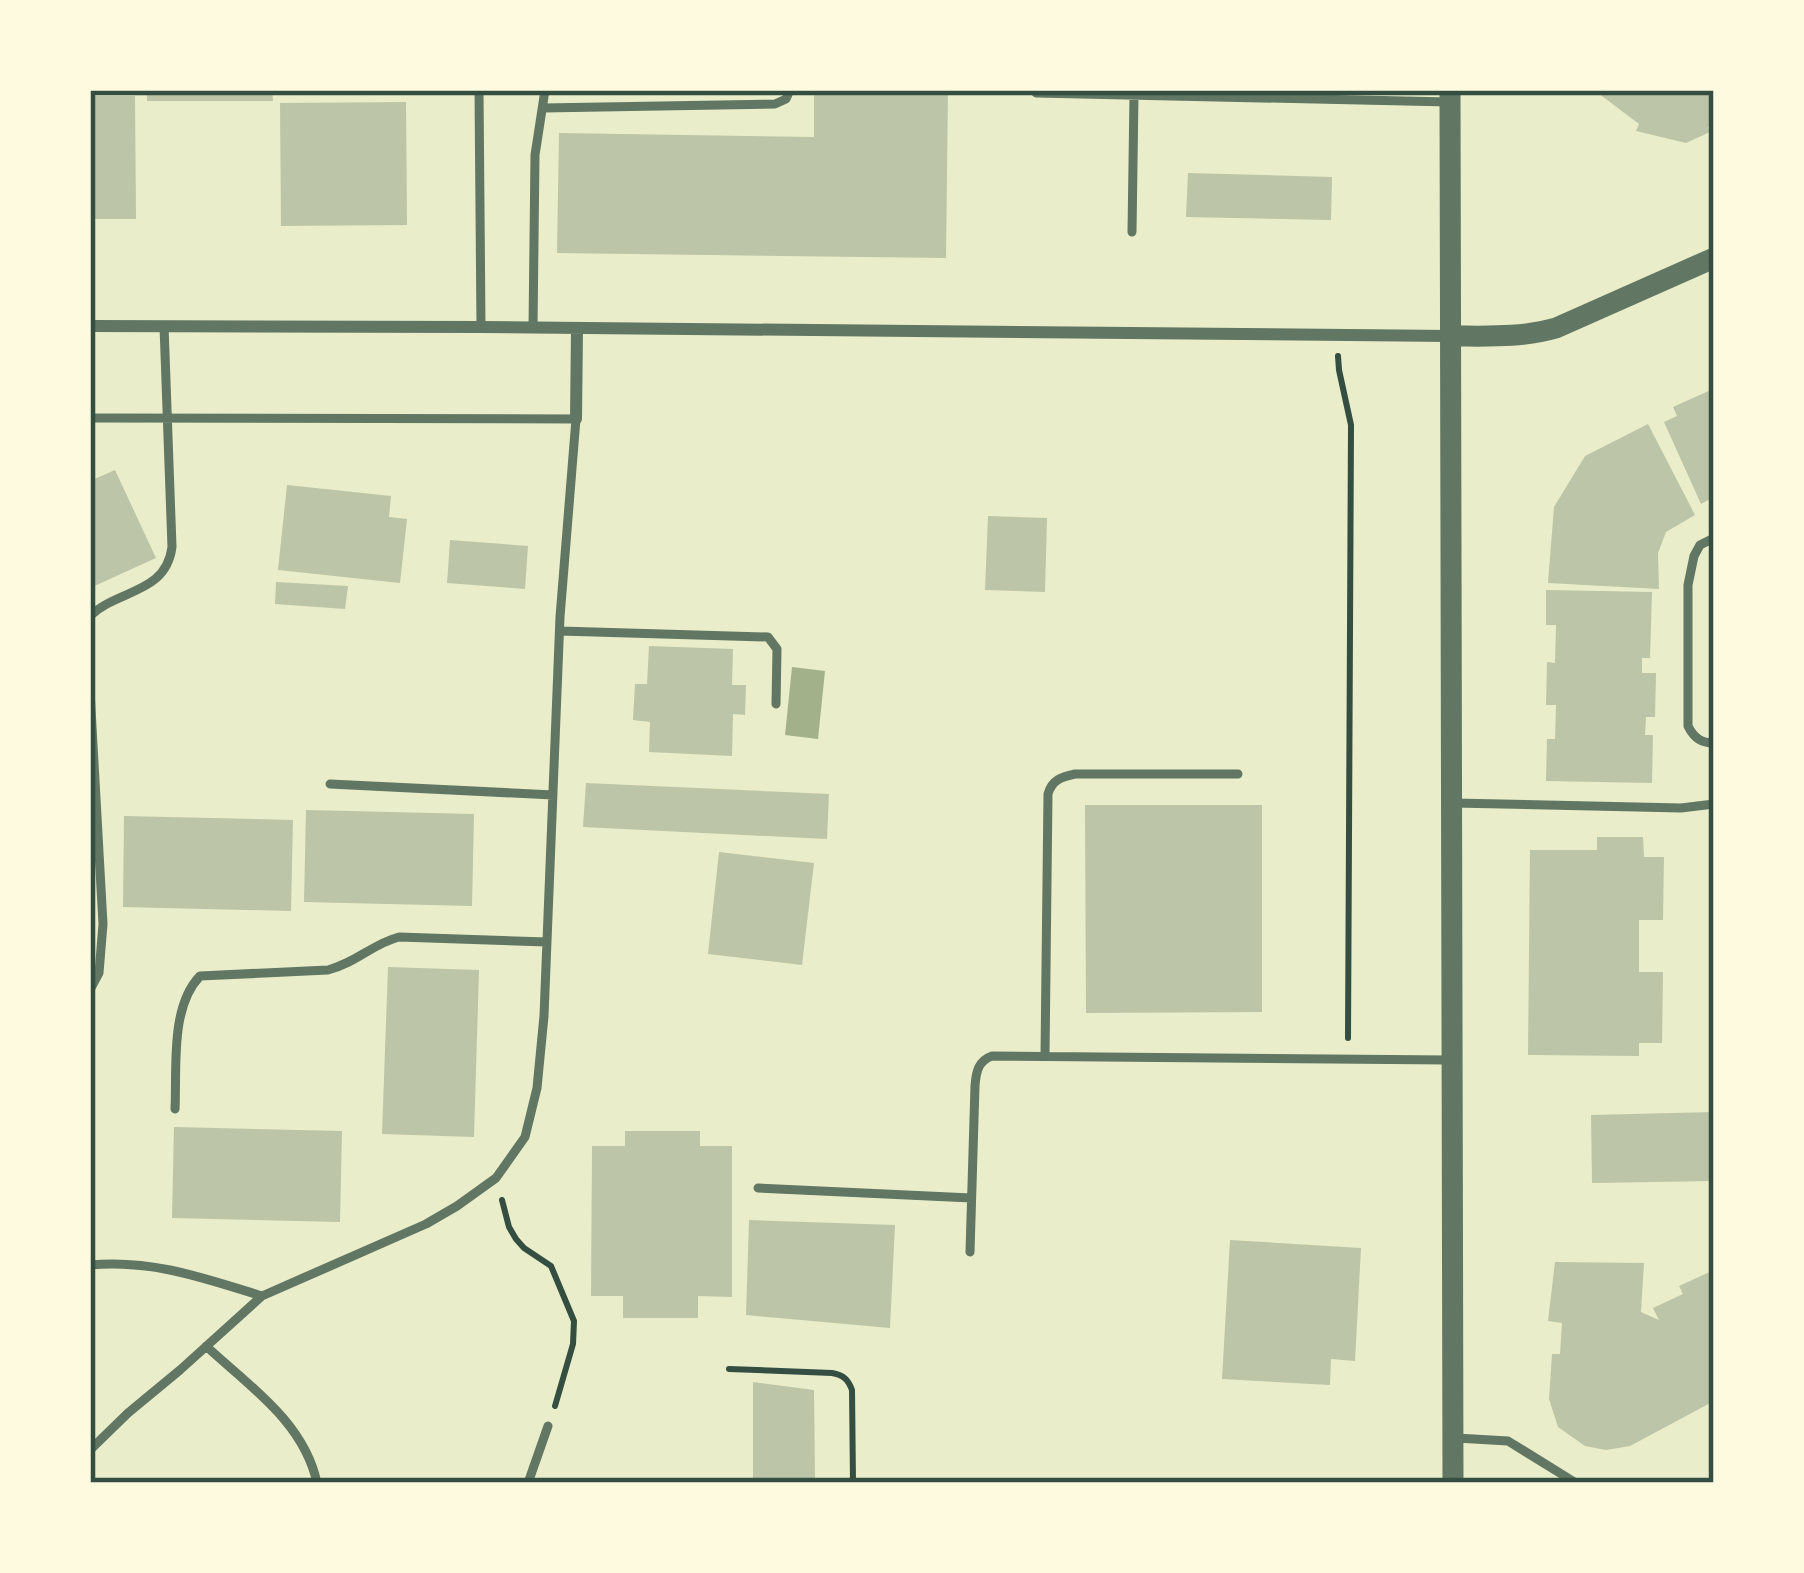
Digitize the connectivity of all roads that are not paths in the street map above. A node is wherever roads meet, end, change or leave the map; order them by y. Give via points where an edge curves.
1 (479, 90) edge
2 (544, 90) edge
3 (790, 90) edge
4 (1036, 93) edge
5 (1134, 95) junction
6 (1450, 96) edge
7 (543, 108) junction
8 (1132, 232) dead end
9 (1714, 258) edge
10 (164, 325) junction
11 (90, 326) edge
12 (481, 327) junction
13 (533, 328) junction
14 (577, 328) junction
15 (1451, 336) junction
16 (167, 417) junction
17 (90, 418) edge
18 (577, 419) junction
19 (1714, 538) edge
20 (90, 616) edge
21 (560, 631) junction
22 (90, 691) edge
23 (776, 704) dead end
24 (1714, 743) edge
25 (1238, 774) dead end
26 (330, 784) dead end
27 (553, 795) junction
28 (1453, 802) junction
29 (1714, 804) edge
30 (547, 942) junction
31 (90, 990) edge
32 (1045, 1057) junction
33 (1453, 1060) junction
34 (175, 1109) dead end
35 (758, 1188) dead end
36 (971, 1198) junction
37 (970, 1252) dead end
38 (90, 1265) edge
39 (262, 1296) junction
40 (206, 1346) junction
41 (548, 1426) road end
42 (1453, 1438) junction
43 (90, 1450) edge
44 (316, 1483) edge
45 (528, 1483) edge
46 (1454, 1483) edge
47 (1576, 1483) edge

1 - 12 lane
2 - 7 lane
3 - 7 lane via 776,104
4 - 5 lane
5 - 6 lane
5 - 8 lane
6 - 15 street
7 - 13 lane
9 - 15 street via 1556,328
10 - 11 street
10 - 12 street
10 - 16 lane
12 - 13 street
13 - 14 street
14 - 15 street
14 - 18 street
15 - 28 street
16 - 17 lane
16 - 18 lane
16 - 20 lane via 170,562 155,581
18 - 21 lane
19 - 24 lane via 1700,545 1688,584 1688,726 1703,743
21 - 23 lane via 767,637 777,649
21 - 27 lane
22 - 31 lane via 104,924
25 - 32 lane via 1089,773 1051,785
26 - 27 lane
27 - 30 lane
28 - 29 lane
28 - 33 street
30 - 34 lane via 399,938 328,970 200,976 183,1006
30 - 39 lane via 531,1117 496,1178 426,1224
32 - 33 lane
32 - 36 lane via 980,1063
33 - 42 street
35 - 36 lane
36 - 37 lane
38 - 39 lane via 167,1268
39 - 40 lane
40 - 43 lane
40 - 44 lane via 293,1428
41 - 45 lane
42 - 46 street
42 - 47 lane via 1508,1441

